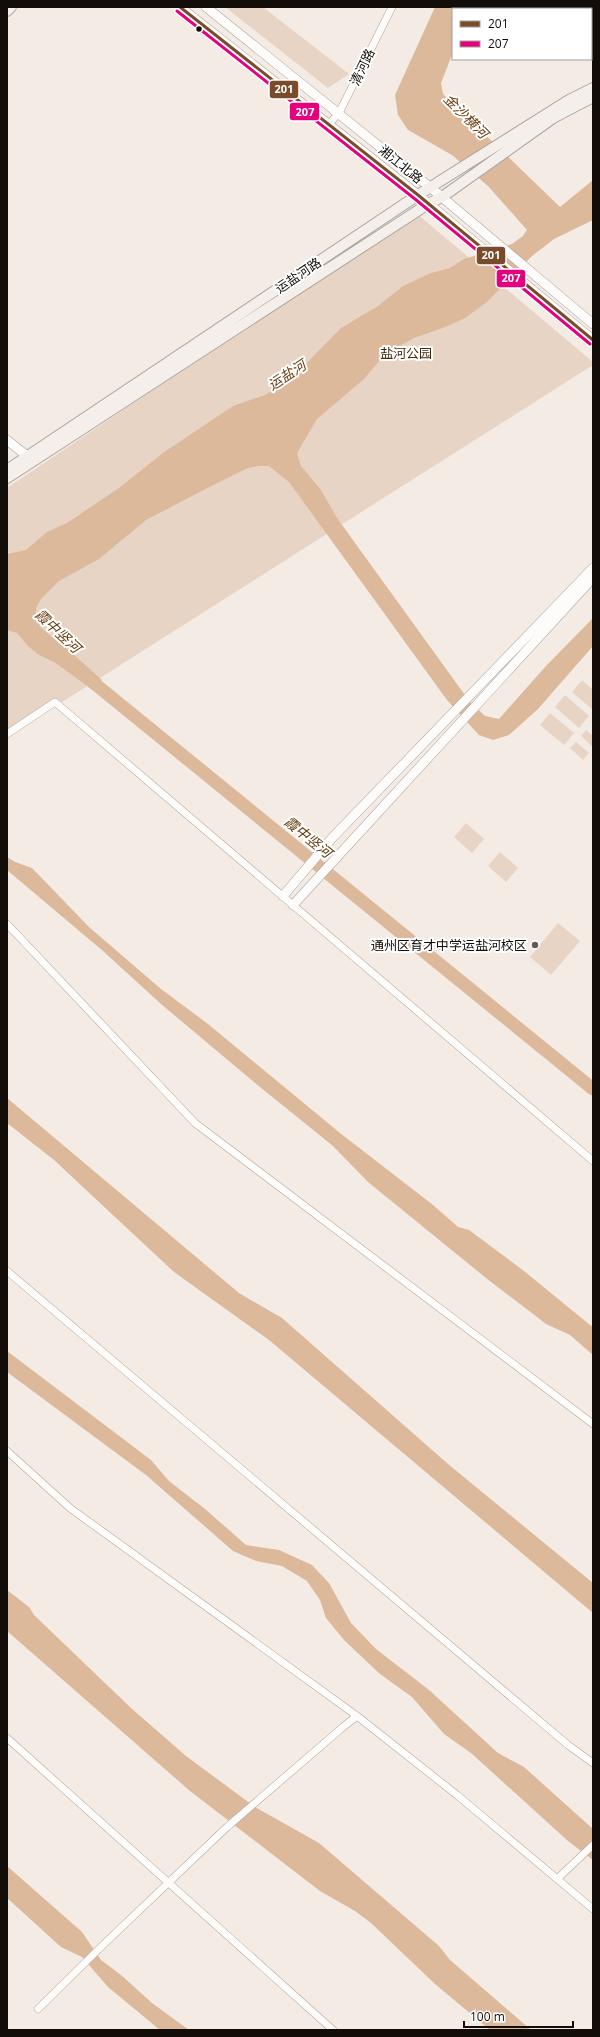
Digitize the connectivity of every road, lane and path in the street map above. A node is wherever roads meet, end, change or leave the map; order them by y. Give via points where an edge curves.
1 (11, 7) edge
2 (180, 7) edge
3 (206, 7) edge
4 (392, 7) edge
5 (7, 11) edge
6 (593, 88) edge
7 (593, 97) edge
8 (339, 113) junction
9 (328, 124) junction
10 (431, 188) junction
11 (418, 195) junction
12 (442, 197) junction
13 (428, 204) junction
14 (593, 324) edge
15 (593, 340) edge
16 (7, 440) edge
17 (30, 459) junction
18 (7, 470) edge
19 (7, 478) edge
20 (593, 568) edge
21 (593, 578) edge
22 (7, 734) edge
23 (283, 896) junction
24 (293, 904) junction
25 (7, 924) edge
26 (593, 1161) edge
27 (7, 1271) edge
28 (593, 1424) edge
29 (7, 1451) edge
30 (357, 1716) junction
31 (7, 1738) edge
32 (593, 1763) edge
33 (593, 1844) edge
34 (557, 1879) junction
35 (169, 1883) junction
36 (593, 1909) edge
37 (38, 2009) dead end
38 (333, 2030) edge

1 - 5 main road
2 - 9 street, 湘江北路
3 - 8 street, 湘江北路
4 - 8 street, 清河路
6 - 10 main road, 运盐河路 via 569,100
7 - 12 main road, 运盐河路 via 553,118
8 - 9 street, 清河路
8 - 10 street, 湘江北路
9 - 11 street, 湘江北路
10 - 11 main road, 运盐河路
10 - 12 street, 湘江北路
11 - 13 street, 湘江北路
11 - 17 main road, 运盐河路
12 - 13 main road, 运盐河路
12 - 14 street, 湘江北路
13 - 15 street, 湘江北路
13 - 17 main road, 运盐河路
16 - 17 street
17 - 18 main road, 运盐河路
17 - 19 main road, 运盐河路
20 - 23 street via 333,837
21 - 24 street
22 - 23 street via 55,702
23 - 24 street
24 - 26 street
25 - 28 street via 195,1123
27 - 32 street via 568,1745
29 - 30 street via 70,1508
30 - 34 street
30 - 35 street via 262,1796
31 - 35 street
33 - 34 street
34 - 36 street
35 - 37 street
35 - 38 street

